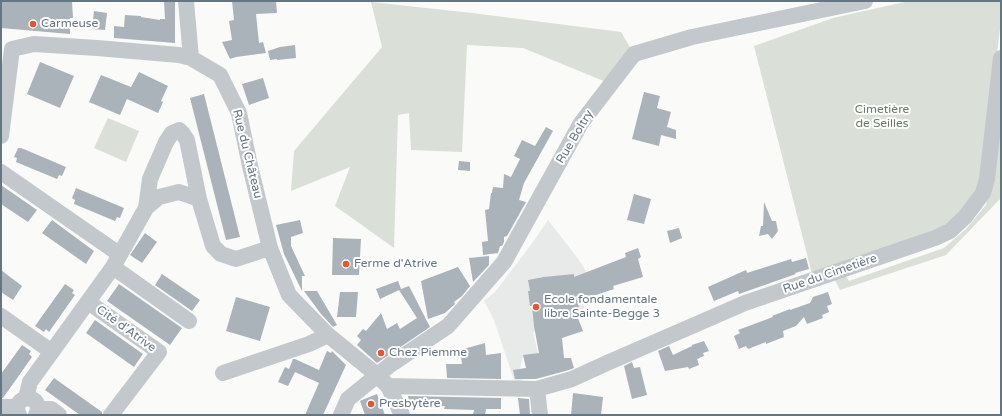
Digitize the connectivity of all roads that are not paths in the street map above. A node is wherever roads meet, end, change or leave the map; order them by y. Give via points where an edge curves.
1 (186, 1) edge
2 (865, 1) edge
3 (191, 58) junction
4 (1001, 58) edge
5 (1, 136) edge
6 (1, 172) edge
7 (199, 199) junction
8 (146, 208) junction
9 (270, 248) junction
10 (116, 260) junction
11 (88, 302) junction
12 (1, 316) edge
13 (189, 321) dead end
14 (328, 335) junction
15 (52, 352) junction
16 (223, 373) dead end
17 (383, 381) junction
18 (537, 389) junction
19 (15, 407) edge
20 (37, 412) edge
21 (59, 415) edge
22 (111, 415) edge
23 (341, 415) edge
24 (402, 415) edge
25 (540, 415) edge

1 - 3 street
2 - 17 street, Rue Boltry via 692,36 634,54 581,122 504,262 448,326 390,365
3 - 5 street, Rue du Château via 34,44 12,49
3 - 9 street, Rue du Château via 220,75 239,113
4 - 18 street, Rue du Cimetière via 983,193 965,217 950,231 745,303 572,379
6 - 10 street
7 - 8 street, Cité d'Atrive via 179,192 159,197
7 - 8 street, Cité d'Atrive via 187,140 179,130 172,133 166,142 150,179
7 - 9 street, Cité d'Atrive via 213,246 221,254 236,259
8 - 10 street, Cité d'Atrive
9 - 14 street, Rue du Château via 289,295
10 - 11 street, Cité d'Atrive
10 - 13 street
11 - 15 street, Cité d'Atrive
11 - 22 street, Cité d'Atrive via 159,352
12 - 15 street
14 - 16 street
14 - 17 street, Rue du Château
15 - 19 street, Cité d'Atrive
17 - 18 street, Rue du Cimetière
17 - 23 street, Rue Boltry via 348,399
17 - 24 street
18 - 25 street
19 - 20 street, Cité d'Atrive via 29,398 38,406
20 - 21 street, Cité d'Atrive via 51,410

